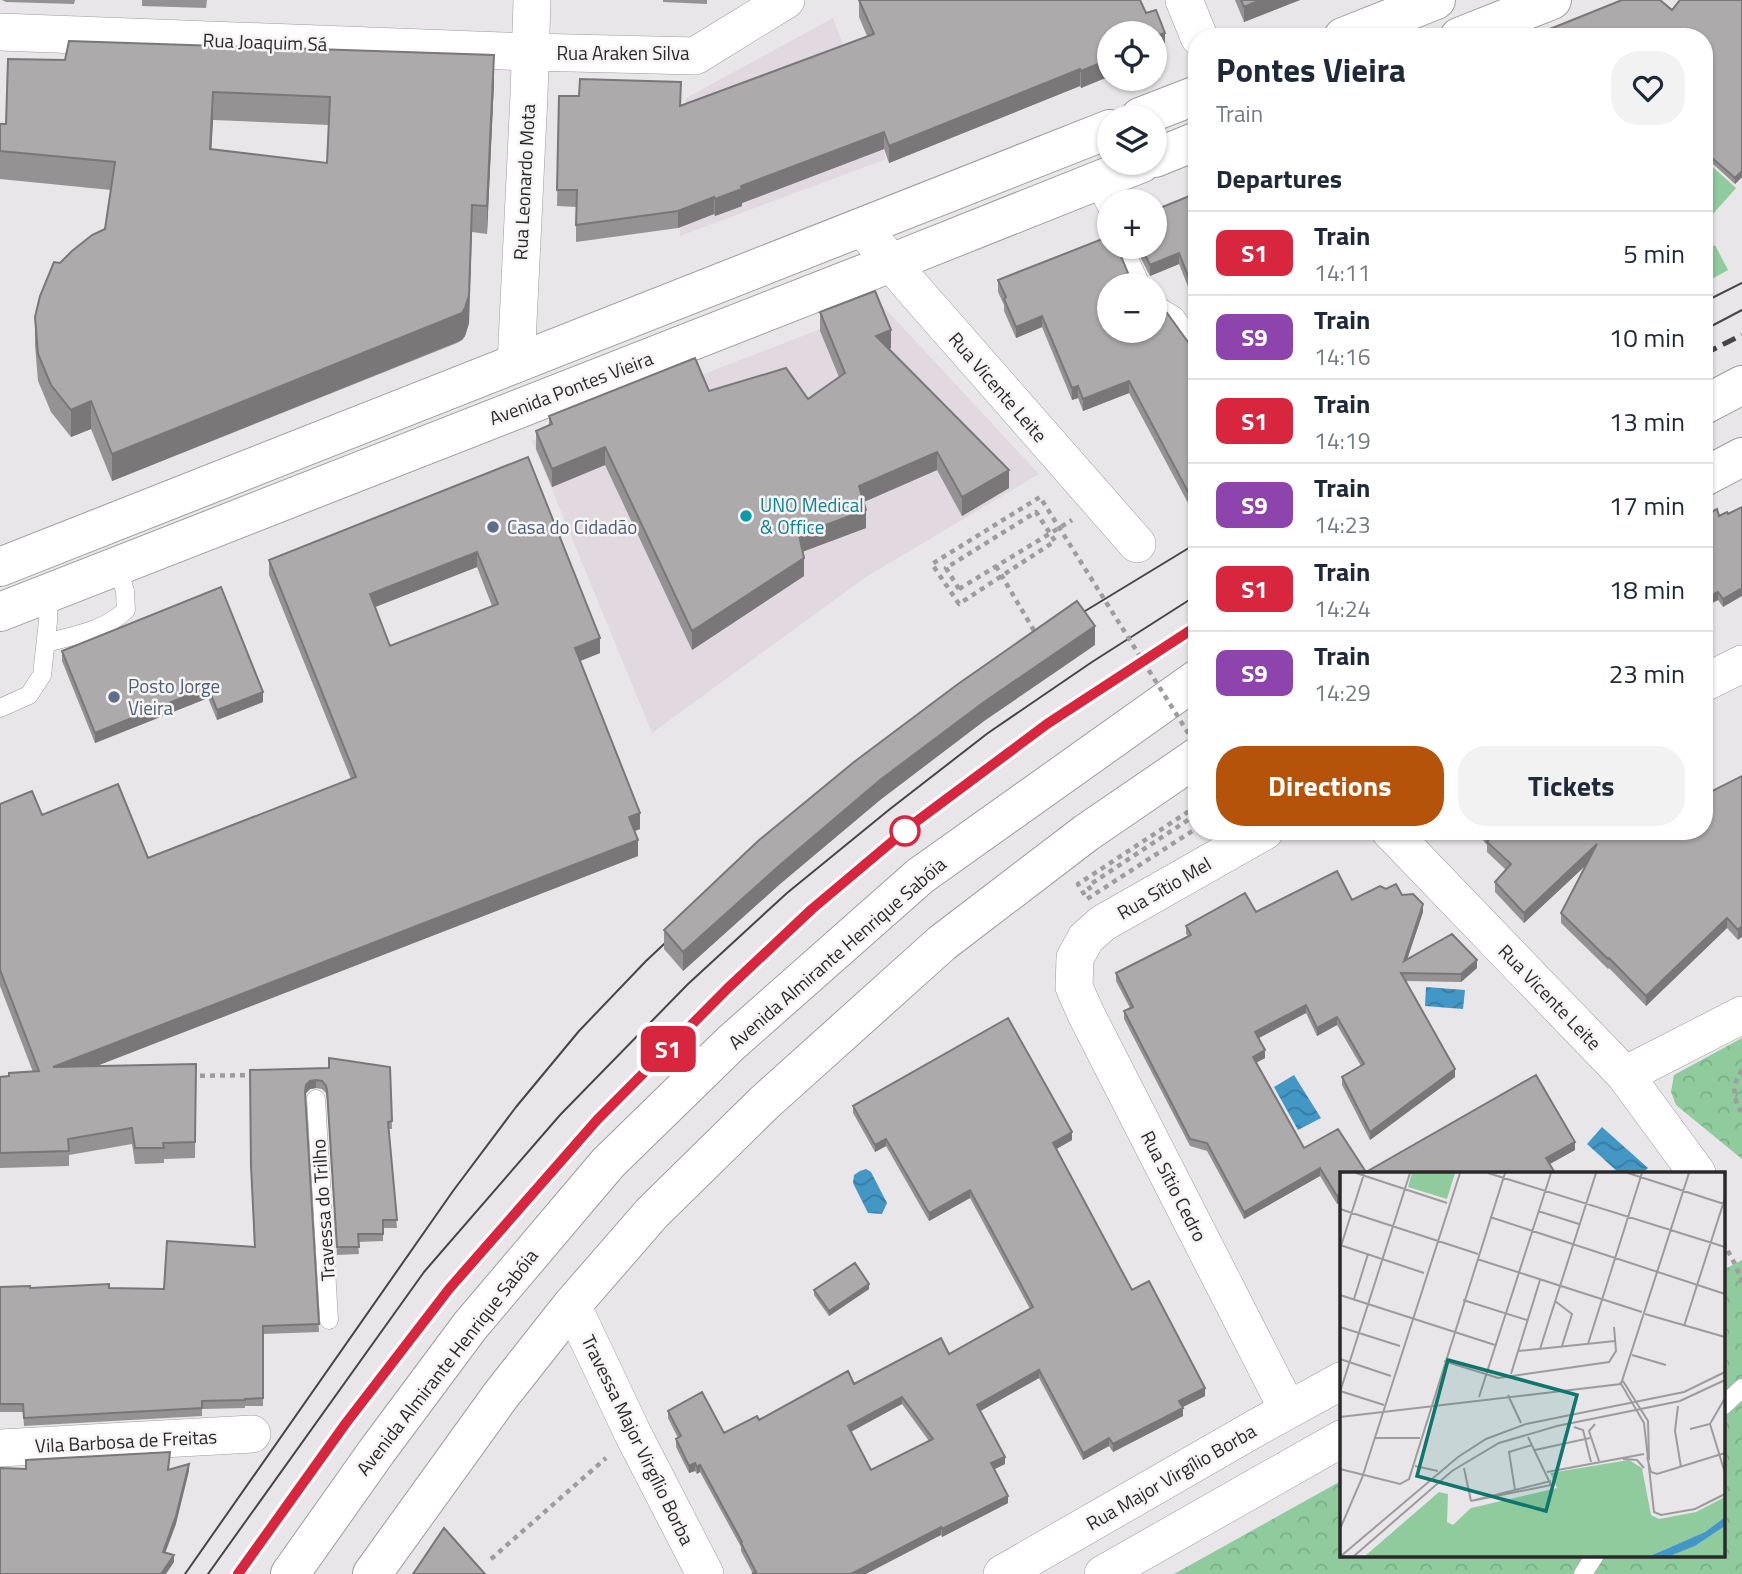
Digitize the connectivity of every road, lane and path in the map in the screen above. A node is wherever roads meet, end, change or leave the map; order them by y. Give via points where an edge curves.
1 (532, 0) edge
2 (786, 0) edge
3 (1184, 0) edge
4 (1436, 0) edge
5 (1552, 0) edge
6 (1195, 28) edge
7 (1366, 28) edge
8 (1482, 28) edge
9 (0, 32) edge
10 (530, 52) junction
11 (1188, 98) edge
12 (1167, 107) edge
13 (1097, 134) edge
14 (1188, 145) edge
15 (1167, 153) edge
16 (1128, 175) edge
17 (1112, 189) edge
18 (1097, 200) edge
19 (862, 227) junction
20 (891, 263) junction
21 (1167, 311) edge
22 (1188, 334) edge
23 (516, 364) junction
24 (1742, 385) edge
25 (1713, 400) edge
26 (1742, 457) edge
27 (1713, 472) edge
28 (1100, 503) junction
29 (1137, 544) dead end
30 (117, 566) junction
31 (996, 566) junction
32 (0, 567) edge
33 (49, 592) junction
34 (0, 612) edge
35 (1040, 640) edge
36 (46, 643) junction
37 (1742, 664) edge
38 (1713, 678) edge
39 (1188, 684) edge
40 (0, 708) edge
41 (1188, 733) edge
42 (1188, 763) edge
43 (1188, 812) edge
44 (1188, 820) edge
45 (1188, 834) edge
46 (1249, 840) edge
47 (1406, 840) edge
48 (1088, 886) dead end
49 (1075, 958) joint
50 (1742, 1015) edge
51 (1742, 1070) edge
52 (266, 1075) edge
53 (1625, 1075) junction
54 (187, 1077) edge
55 (316, 1099) dead end
56 (1742, 1112) edge
57 (1697, 1172) edge
58 (1724, 1244) edge
59 (1742, 1282) edge
60 (572, 1305) junction
61 (329, 1321) dead end
62 (1340, 1382) edge
63 (1742, 1388) edge
64 (1724, 1405) edge
65 (1288, 1410) junction
66 (252, 1434) dead end
67 (633, 1434) junction
68 (1340, 1440) edge
69 (0, 1448) edge
70 (1594, 1556) edge
71 (491, 1559) dead end
72 (290, 1574) edge
73 (372, 1574) edge
74 (705, 1574) edge
75 (1002, 1574) edge
76 (1103, 1574) edge
77 (1583, 1574) edge

1 - 10 street, Rua Leonardo Mota
2 - 10 street, Rua Araken Silva via 695,56
3 - 6 street
4 - 7 main road
5 - 8 main road
9 - 10 street, Rua Joaquim Sá
10 - 23 street, Rua Leonardo Mota
11 - 12 main road
13 - 19 main road
14 - 15 main road
16 - 17 main road, Avenida Pontes Vieira
18 - 20 main road, Avenida Pontes Vieira
19 - 20 street, Rua Vicente Leite
19 - 23 main road
20 - 28 street, Rua Vicente Leite
20 - 30 main road, Avenida Pontes Vieira
21 - 22 lane
23 - 32 main road
24 - 25 main road
26 - 27 main road
28 - 29 street, Rua Vicente Leite
28 - 31 path
30 - 33 main road, Avenida Pontes Vieira
30 - 36 lane via 126,610 101,628
31 - 35 path
31 - 41 path, bridge via 959,589 946,568 1036,512 1055,541 959,604 932,564 1040,497
33 - 34 main road, Avenida Pontes Vieira
33 - 36 lane
36 - 40 lane via 43,675 29,695
37 - 38 street
39 - 72 main road, Avenida Almirante Henrique Sabóia via 920,876 731,1043 608,1163 462,1336
42 - 60 main road via 1086,833 942,943 755,1112 652,1213
43 - 45 path, bridge via 1078,884 1087,899
44 - 48 path
46 - 49 street, Rua Sítio Mel via 1103,923
47 - 53 street, Rua Vicente Leite
49 - 65 street, Rua Sítio Cedro via 1074,987 1086,1014
50 - 53 street
51 - 56 path via 1734,1089
52 - 54 path
53 - 57 street, Rua Vicente Leite
55 - 61 lane, Travessa do Trilho
58 - 59 path
60 - 67 street, Travessa Major Virgílio Borba
60 - 73 main road
62 - 65 street, Rua Major Virgílio Borba
63 - 64 lane
65 - 75 street, Rua Major Virgílio Borba
66 - 69 street, Vila Barbosa de Freitas
67 - 71 path
67 - 74 street, Travessa Major Virgílio Borba
68 - 76 street
70 - 77 lane

